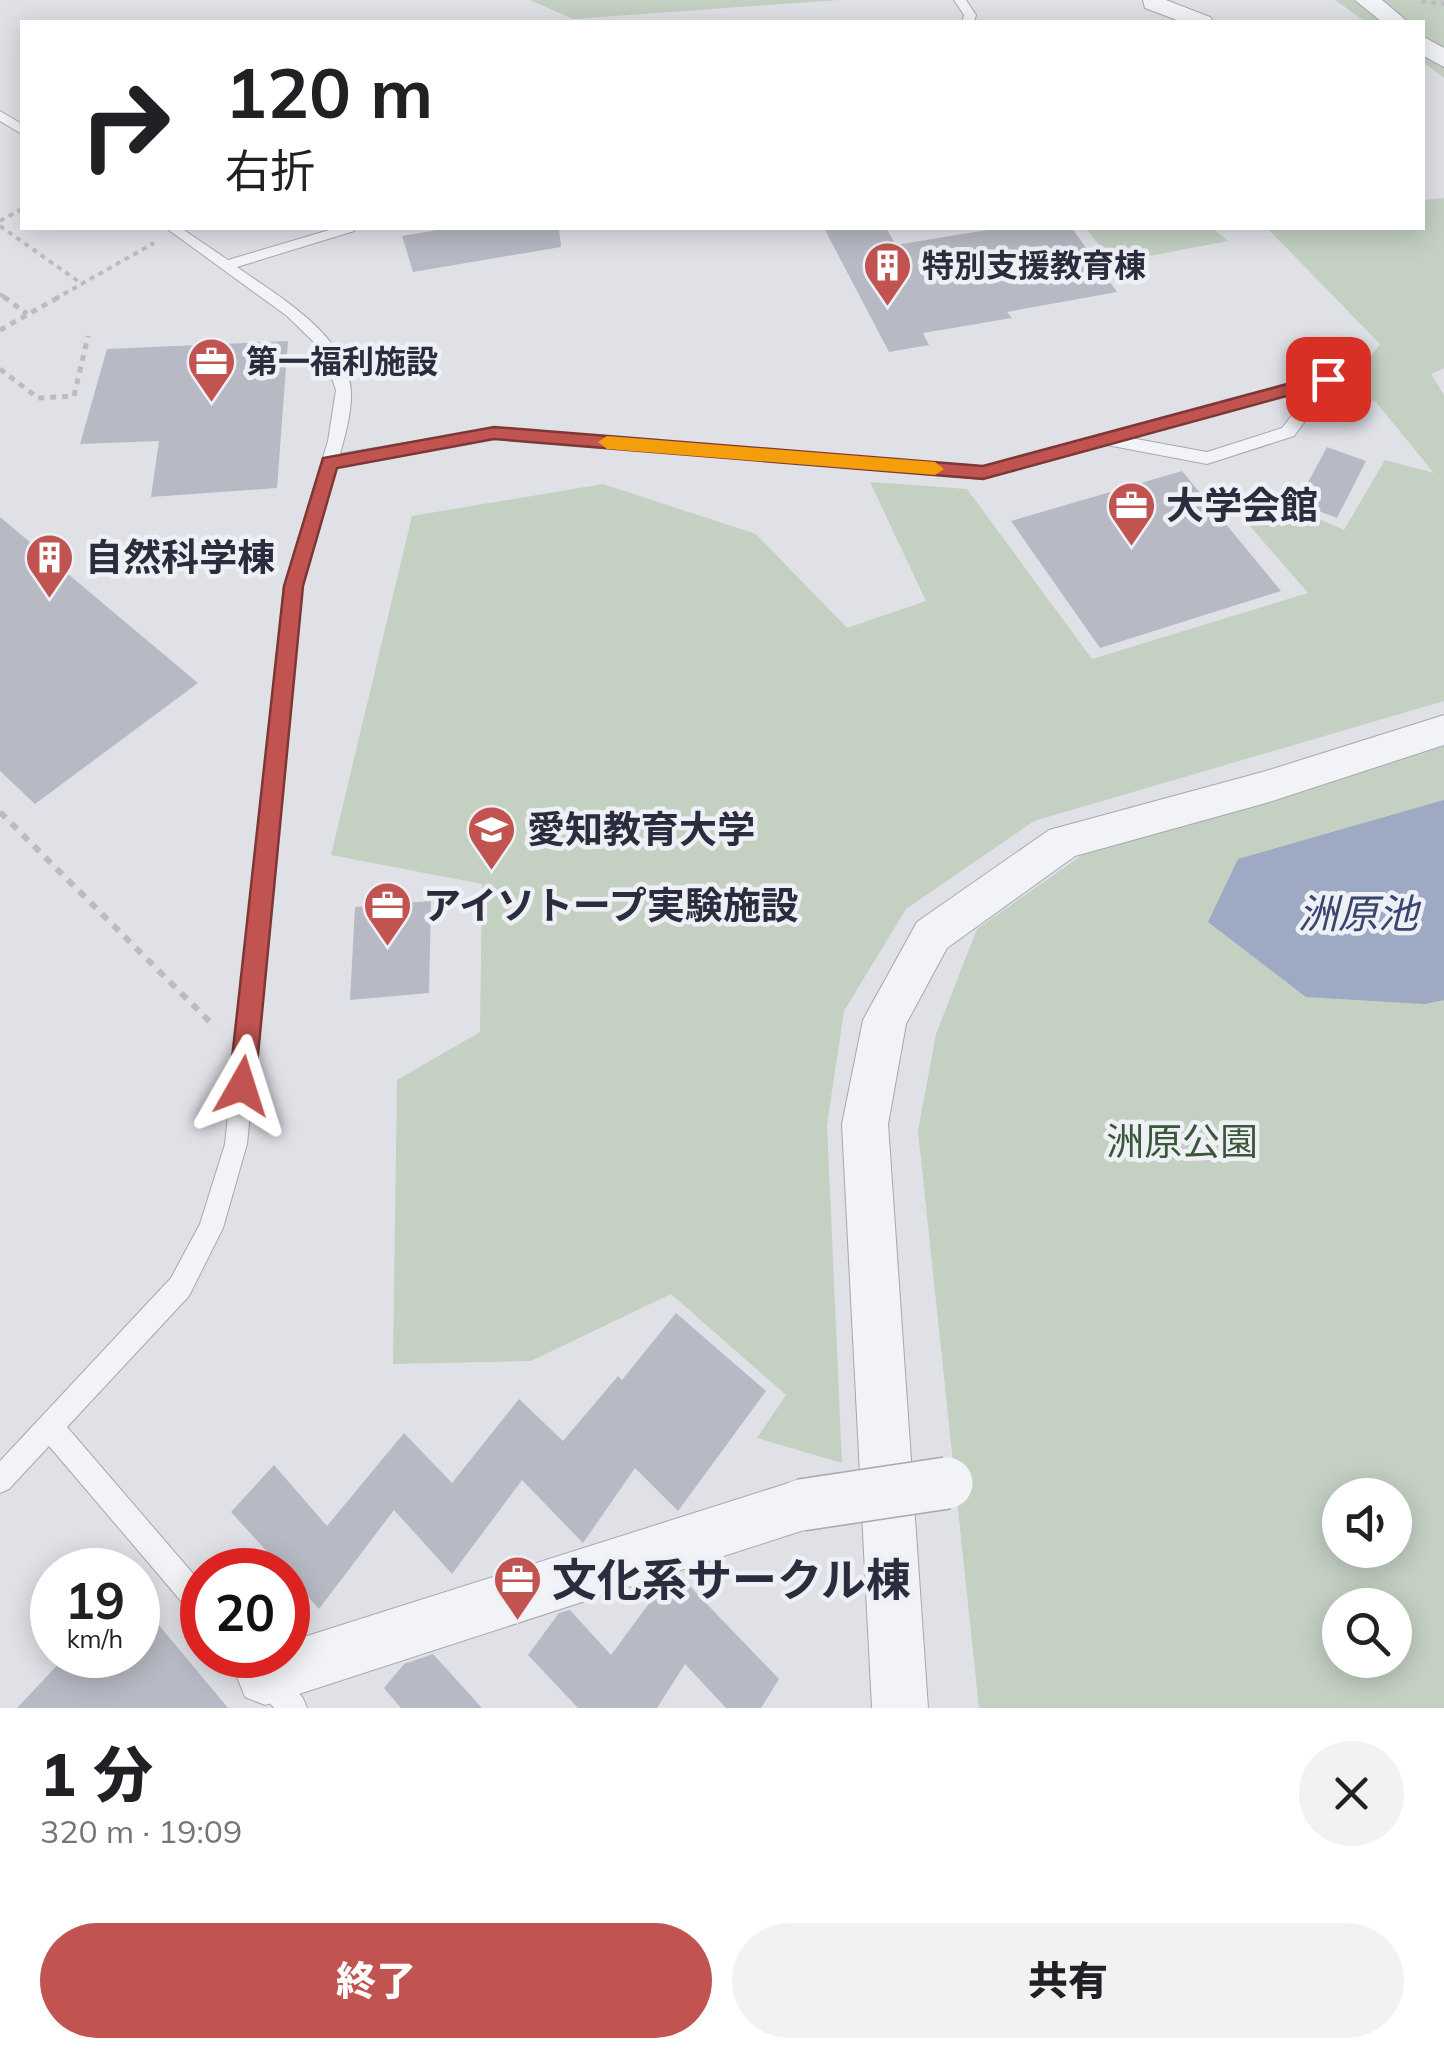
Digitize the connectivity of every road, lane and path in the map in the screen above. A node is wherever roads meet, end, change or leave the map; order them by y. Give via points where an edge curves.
1 (1366, 0) edge
2 (1159, 1) edge
3 (1198, 20) edge
4 (1393, 20) edge
5 (0, 223) edge
6 (173, 230) edge
7 (176, 230) edge
8 (342, 230) edge
9 (228, 265) junction
10 (82, 284) junction
11 (0, 294) edge
12 (27, 314) junction
13 (0, 330) edge
14 (88, 336) dead end
15 (0, 369) edge
16 (1108, 439) junction
17 (330, 462) junction
18 (1444, 730) edge
19 (0, 812) edge
20 (245, 1058) junction
21 (50, 1427) junction
22 (0, 1480) edge
23 (947, 1483) dead end
24 (180, 1578) edge
25 (268, 1680) edge
26 (900, 1708) edge

1 - 4 street
2 - 3 street
5 - 10 path
6 - 10 path
7 - 9 lane
8 - 9 lane
9 - 17 lane via 329,348 344,390
10 - 12 path
11 - 12 path
12 - 13 path
14 - 15 path via 74,396 38,398
16 - 16 lane via 1309,384 1328,379 1288,432 1206,458
16 - 17 lane via 983,473 494,433
17 - 20 lane via 294,586
18 - 26 street via 1062,842 932,935 885,1020 865,1124
19 - 20 path
20 - 21 lane via 236,1144 211,1228 180,1288
21 - 22 lane
21 - 24 lane
23 - 25 street, bridge via 801,1505

